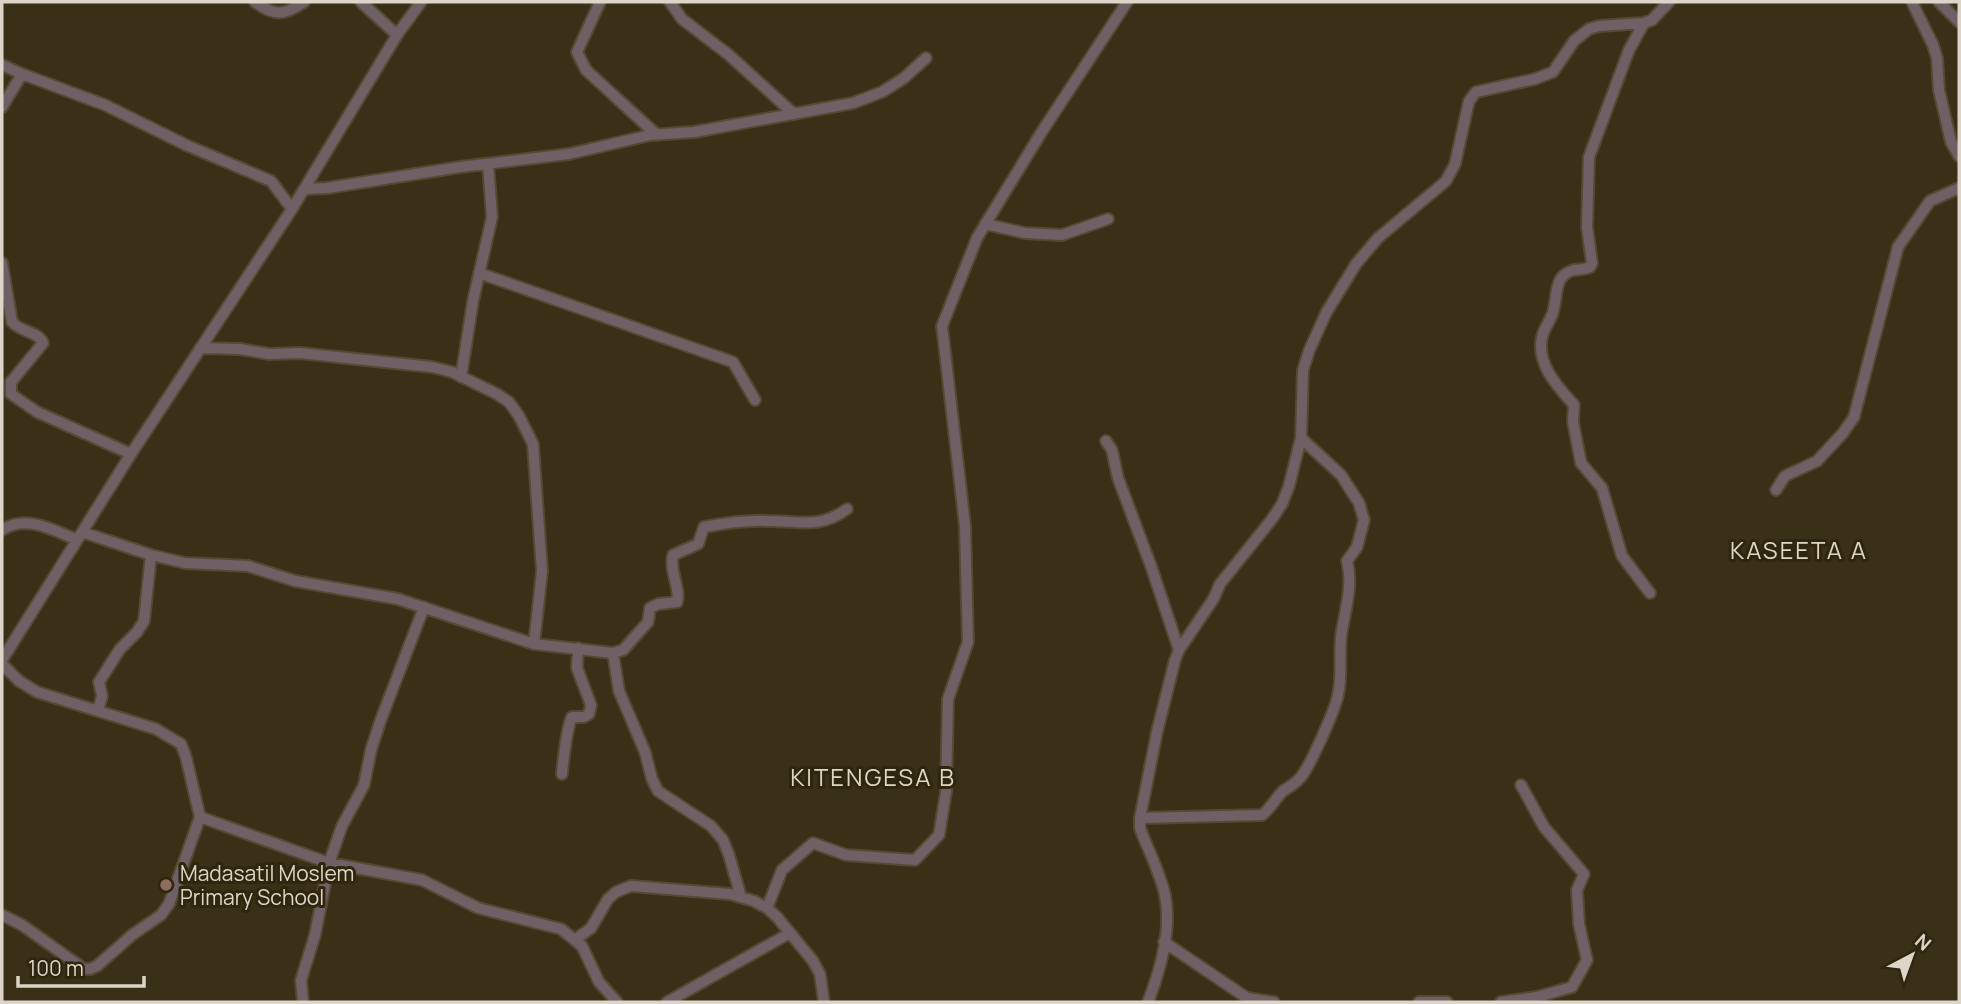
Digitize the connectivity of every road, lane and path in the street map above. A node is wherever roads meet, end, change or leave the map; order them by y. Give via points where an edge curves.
1 (255, 2) edge
2 (304, 2) edge
3 (361, 2) edge
4 (421, 2) edge
5 (600, 2) edge
6 (670, 2) edge
7 (1127, 2) edge
8 (1669, 2) edge
9 (1912, 2) edge
10 (1939, 2) edge
11 (1959, 22) edge
12 (1644, 23) junction
13 (397, 35) junction
14 (926, 58) dead end
15 (2, 65) edge
16 (22, 75) junction
17 (2, 107) edge
18 (794, 114) junction
19 (657, 135) junction
20 (1959, 156) edge
21 (488, 164) junction
22 (1959, 188) edge
23 (305, 189) junction
24 (292, 209) junction
25 (1108, 219) dead end
26 (985, 225) junction
27 (2, 263) edge
28 (479, 273) junction
29 (200, 348) junction
30 (461, 377) junction
31 (754, 400) dead end
32 (1301, 438) junction
33 (1106, 441) dead end
34 (131, 454) junction
35 (1776, 490) dead end
36 (847, 509) dead end
37 (2, 530) edge
38 (80, 536) junction
39 (151, 555) junction
40 (1650, 593) dead end
41 (424, 607) junction
42 (534, 644) junction
43 (579, 648) junction
44 (1179, 650) junction
45 (613, 653) junction
46 (2, 662) edge
47 (99, 711) junction
48 (562, 774) dead end
49 (1521, 785) dead end
50 (200, 817) junction
51 (1140, 818) junction
52 (329, 863) junction
53 (741, 897) junction
54 (767, 908) junction
55 (2, 915) edge
56 (790, 933) junction
57 (576, 939) junction
58 (1164, 942) junction
59 (303, 1002) edge
60 (617, 1002) edge
61 (667, 1002) edge
62 (824, 1002) edge
63 (1148, 1002) edge
64 (1274, 1002) edge
65 (1419, 1002) edge
66 (1447, 1002) edge
67 (1501, 1002) edge

1 - 2 street via 275,14
3 - 13 street
4 - 13 street
5 - 19 street via 577,52 586,70
6 - 18 street via 682,19
7 - 26 street
8 - 12 street
9 - 20 street via 1933,44 1951,142
10 - 11 street
12 - 32 street via 1589,29 1574,41 1553,72 1471,96 1455,164 1446,181 1378,238 1356,264 1320,325 1303,370
12 - 40 street via 1629,50 1589,157 1587,227 1592,263 1560,279 1541,354 1559,390 1574,405 1581,463 1602,488 1622,556
13 - 23 street
14 - 18 street via 881,92 853,103
15 - 16 street
16 - 17 street
16 - 24 street via 105,105 271,181
18 - 19 street
19 - 21 street via 569,154
21 - 23 street
21 - 28 street via 492,217
22 - 35 street via 1930,201 1898,247 1854,417 1817,461 1785,476
23 - 24 street
24 - 29 street
25 - 26 street via 1062,235
26 - 54 street via 942,326 965,526 969,606 968,642 948,699 946,792 939,835 915,860 846,855 813,843 782,870
27 - 34 street via 12,322 43,343 10,382 11,394 37,412
28 - 30 street
28 - 31 street via 733,362
29 - 30 street via 365,360 432,368
29 - 34 street
30 - 42 street via 509,402 533,444 542,571
32 - 44 street via 1282,504 1220,584
32 - 51 street via 1347,483 1364,520 1357,547 1347,561 1338,694 1320,740 1300,778 1262,815
33 - 44 street
34 - 38 street
36 - 45 street via 834,519 807,524 760,521 704,527 698,544 673,555 677,602 650,608 648,622 623,650
37 - 38 street via 18,523 36,524
38 - 39 street
38 - 46 street
39 - 41 street via 196,564 248,566 295,581
39 - 47 street via 144,621 99,682
41 - 42 street
41 - 52 street via 380,722 364,785
42 - 43 street
43 - 45 street
43 - 48 street via 577,668 592,705 589,714 572,717 568,725
44 - 51 street
45 - 53 street via 619,691 658,791 711,826 723,840
46 - 47 street via 37,692
47 - 50 street via 156,729 181,744
49 - 67 street via 1544,827 1584,874 1577,890 1587,960 1572,987
50 - 52 street
50 - 55 street via 169,904 90,970
51 - 58 street via 1166,896
52 - 57 street via 422,880 478,908 552,926
52 - 59 street via 301,980
53 - 54 street
53 - 57 street via 631,886 608,898 591,928
54 - 56 street
56 - 61 street
56 - 62 street via 820,974
57 - 60 street via 599,982
58 - 63 street
58 - 64 street via 1247,998
65 - 66 street

